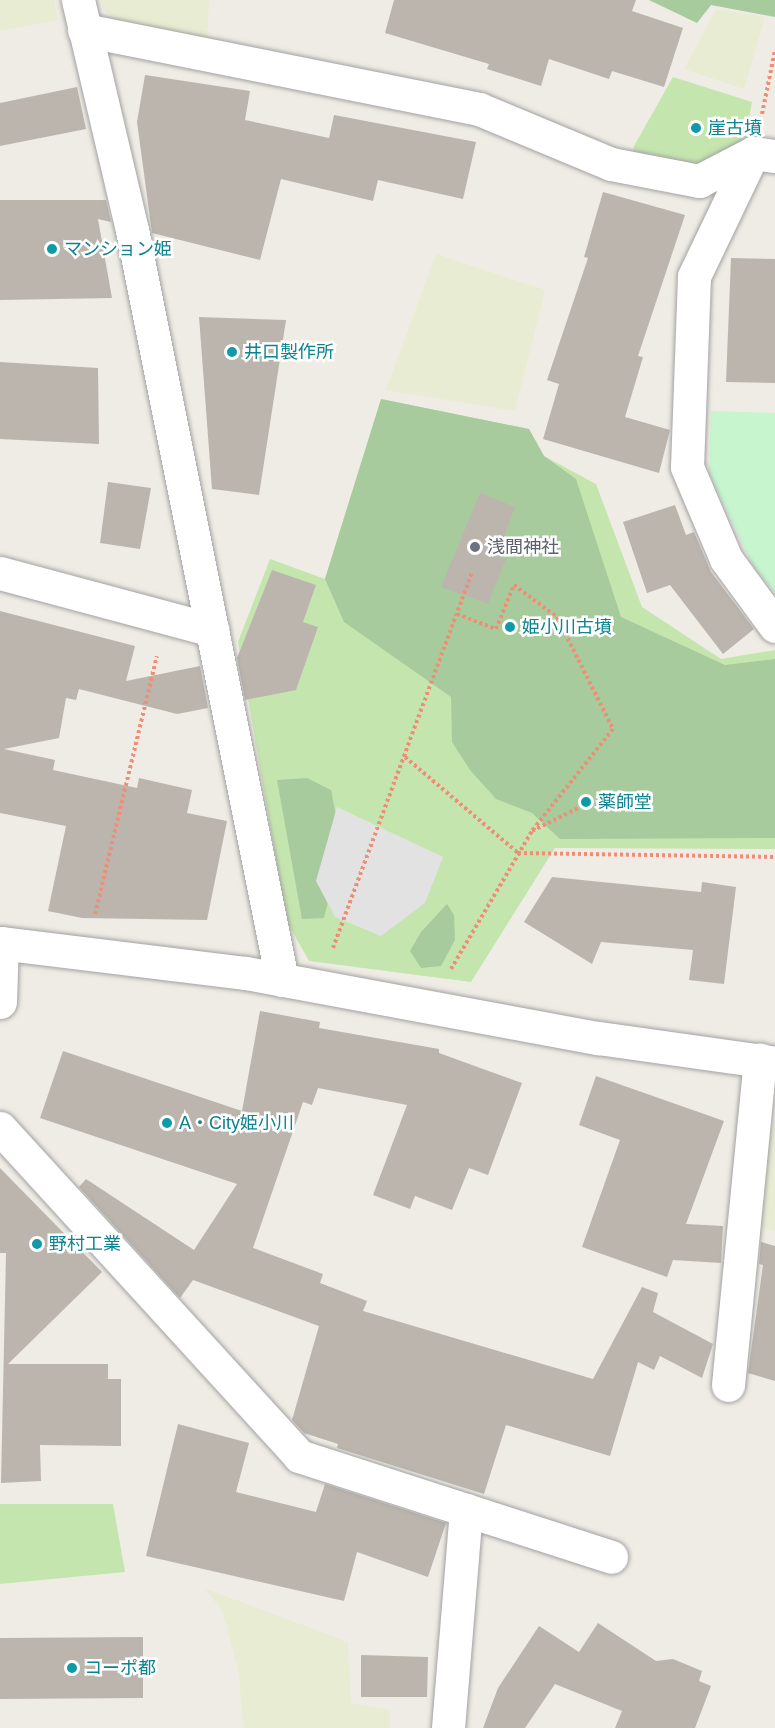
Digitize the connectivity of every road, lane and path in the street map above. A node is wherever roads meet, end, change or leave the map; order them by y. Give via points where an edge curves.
1 (81, 15) edge
2 (775, 50) edge
3 (764, 154) edge
4 (472, 572) dead end
5 (0, 573) edge
6 (458, 614) junction
7 (166, 617) junction
8 (775, 626) edge
9 (212, 630) junction
10 (405, 757) junction
11 (578, 808) dead end
12 (532, 831) junction
13 (518, 853) junction
14 (775, 858) edge
15 (1, 943) edge
16 (86, 953) junction
17 (282, 980) junction
18 (318, 988) junction
19 (0, 1002) edge
20 (429, 1007) junction
21 (768, 1062) edge
22 (4, 1139) edge
23 (728, 1385) dead end
24 (466, 1510) junction
25 (611, 1557) dead end
26 (448, 1728) edge

1 - 3 street via 479,109 611,164 699,181
1 - 9 street via 132,230
2 - 3 path
3 - 8 street via 694,276 687,467 726,559
4 - 6 path
5 - 7 street
6 - 10 path
6 - 12 path via 496,629 514,585 557,617 613,729
7 - 9 street
7 - 16 path
9 - 17 street
10 - 13 path
10 - 18 path
11 - 12 path
12 - 13 path
13 - 14 path
13 - 20 path
15 - 16 street
15 - 19 street
16 - 17 street
17 - 18 street
18 - 20 street
20 - 21 street
21 - 23 street
22 - 24 street via 299,1456
24 - 25 street
24 - 26 street

